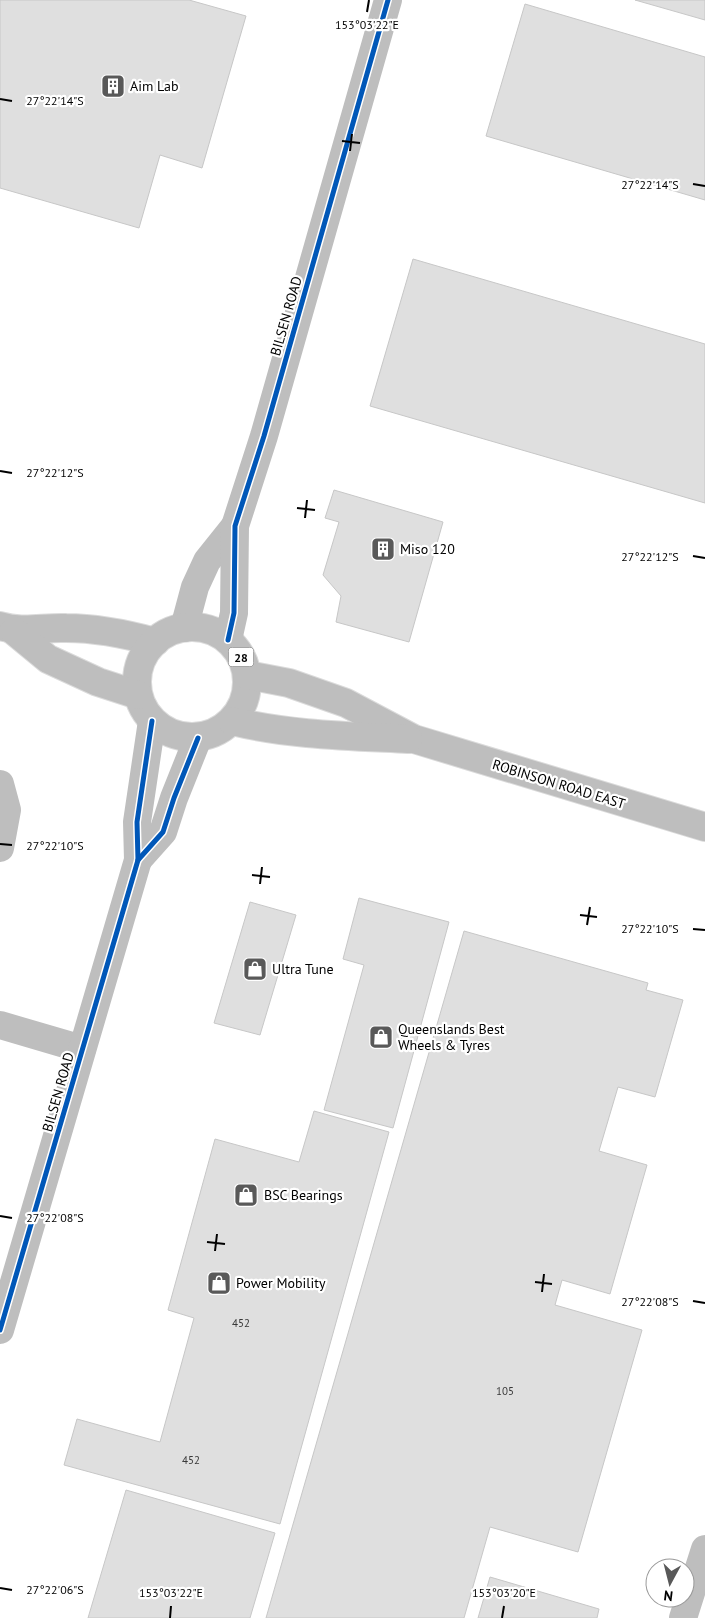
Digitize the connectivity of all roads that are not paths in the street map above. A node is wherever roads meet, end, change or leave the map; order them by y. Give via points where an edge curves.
1 (388, 0) edge
2 (234, 526) junction
3 (7, 628) edge
4 (184, 628) junction
5 (228, 640) junction
6 (154, 642) junction
7 (248, 675) junction
8 (138, 695) junction
9 (152, 721) junction
10 (232, 721) junction
11 (198, 738) junction
12 (414, 740) junction
13 (0, 784) edge
14 (705, 827) edge
15 (0, 848) edge
16 (138, 860) junction
17 (0, 1025) edge
18 (82, 1049) junction
19 (0, 1330) edge
20 (705, 1549) edge
21 (683, 1618) edge

1 - 2 street, BILSEN ROAD via 264,436
2 - 4 street, BILSEN ROAD via 207,560 195,587
2 - 5 street, BILSEN ROAD via 234,613
3 - 6 street via 66,628 126,634
3 - 8 street via 48,659 98,682
4 - 5 street, 28 via 215,632
4 - 6 street, 28
5 - 7 street, 28 via 237,650
6 - 8 street via 143,657 137,675
7 - 10 street, 28 via 242,708
7 - 12 street, ROBINSON ROAD EAST / 28 via 290,683 346,703
8 - 9 street
9 - 11 street via 165,731
9 - 16 street, BILSEN ROAD via 137,822
10 - 11 street, 28 via 216,733
10 - 12 street, ROBINSON ROAD EAST / 28 via 260,728 336,736
11 - 16 street, BILSEN ROAD via 163,832
12 - 14 street, ROBINSON ROAD EAST / 28
13 - 15 street via 7,810
16 - 18 street, BILSEN ROAD
17 - 18 street
18 - 19 street, BILSEN ROAD
20 - 21 street

